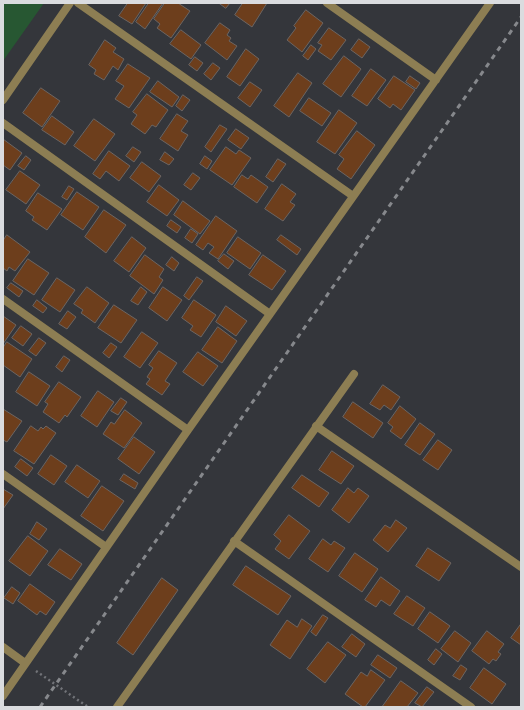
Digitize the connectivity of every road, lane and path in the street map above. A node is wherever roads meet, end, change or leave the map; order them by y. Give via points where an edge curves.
1 (70, 3) edge
2 (78, 3) edge
3 (327, 3) edge
4 (490, 3) edge
5 (436, 80) junction
6 (3, 100) edge
7 (3, 123) edge
8 (353, 196) junction
9 (3, 300) edge
10 (270, 314) junction
11 (354, 374) dead end
12 (316, 426) junction
13 (188, 430) junction
14 (3, 474) edge
15 (234, 541) junction
16 (106, 547) junction
17 (521, 567) edge
18 (3, 647) edge
19 (25, 663) junction
20 (3, 696) edge
21 (88, 707) edge
22 (117, 707) edge
23 (471, 707) edge

1 - 6 street
2 - 8 street
3 - 5 street
4 - 5 street
5 - 8 street
7 - 10 street
8 - 10 street
9 - 13 street
10 - 13 street
11 - 12 street
12 - 15 street
12 - 17 street
13 - 16 street
14 - 16 street
15 - 22 street
15 - 23 street
16 - 19 street
18 - 19 street
19 - 20 street
19 - 21 path

